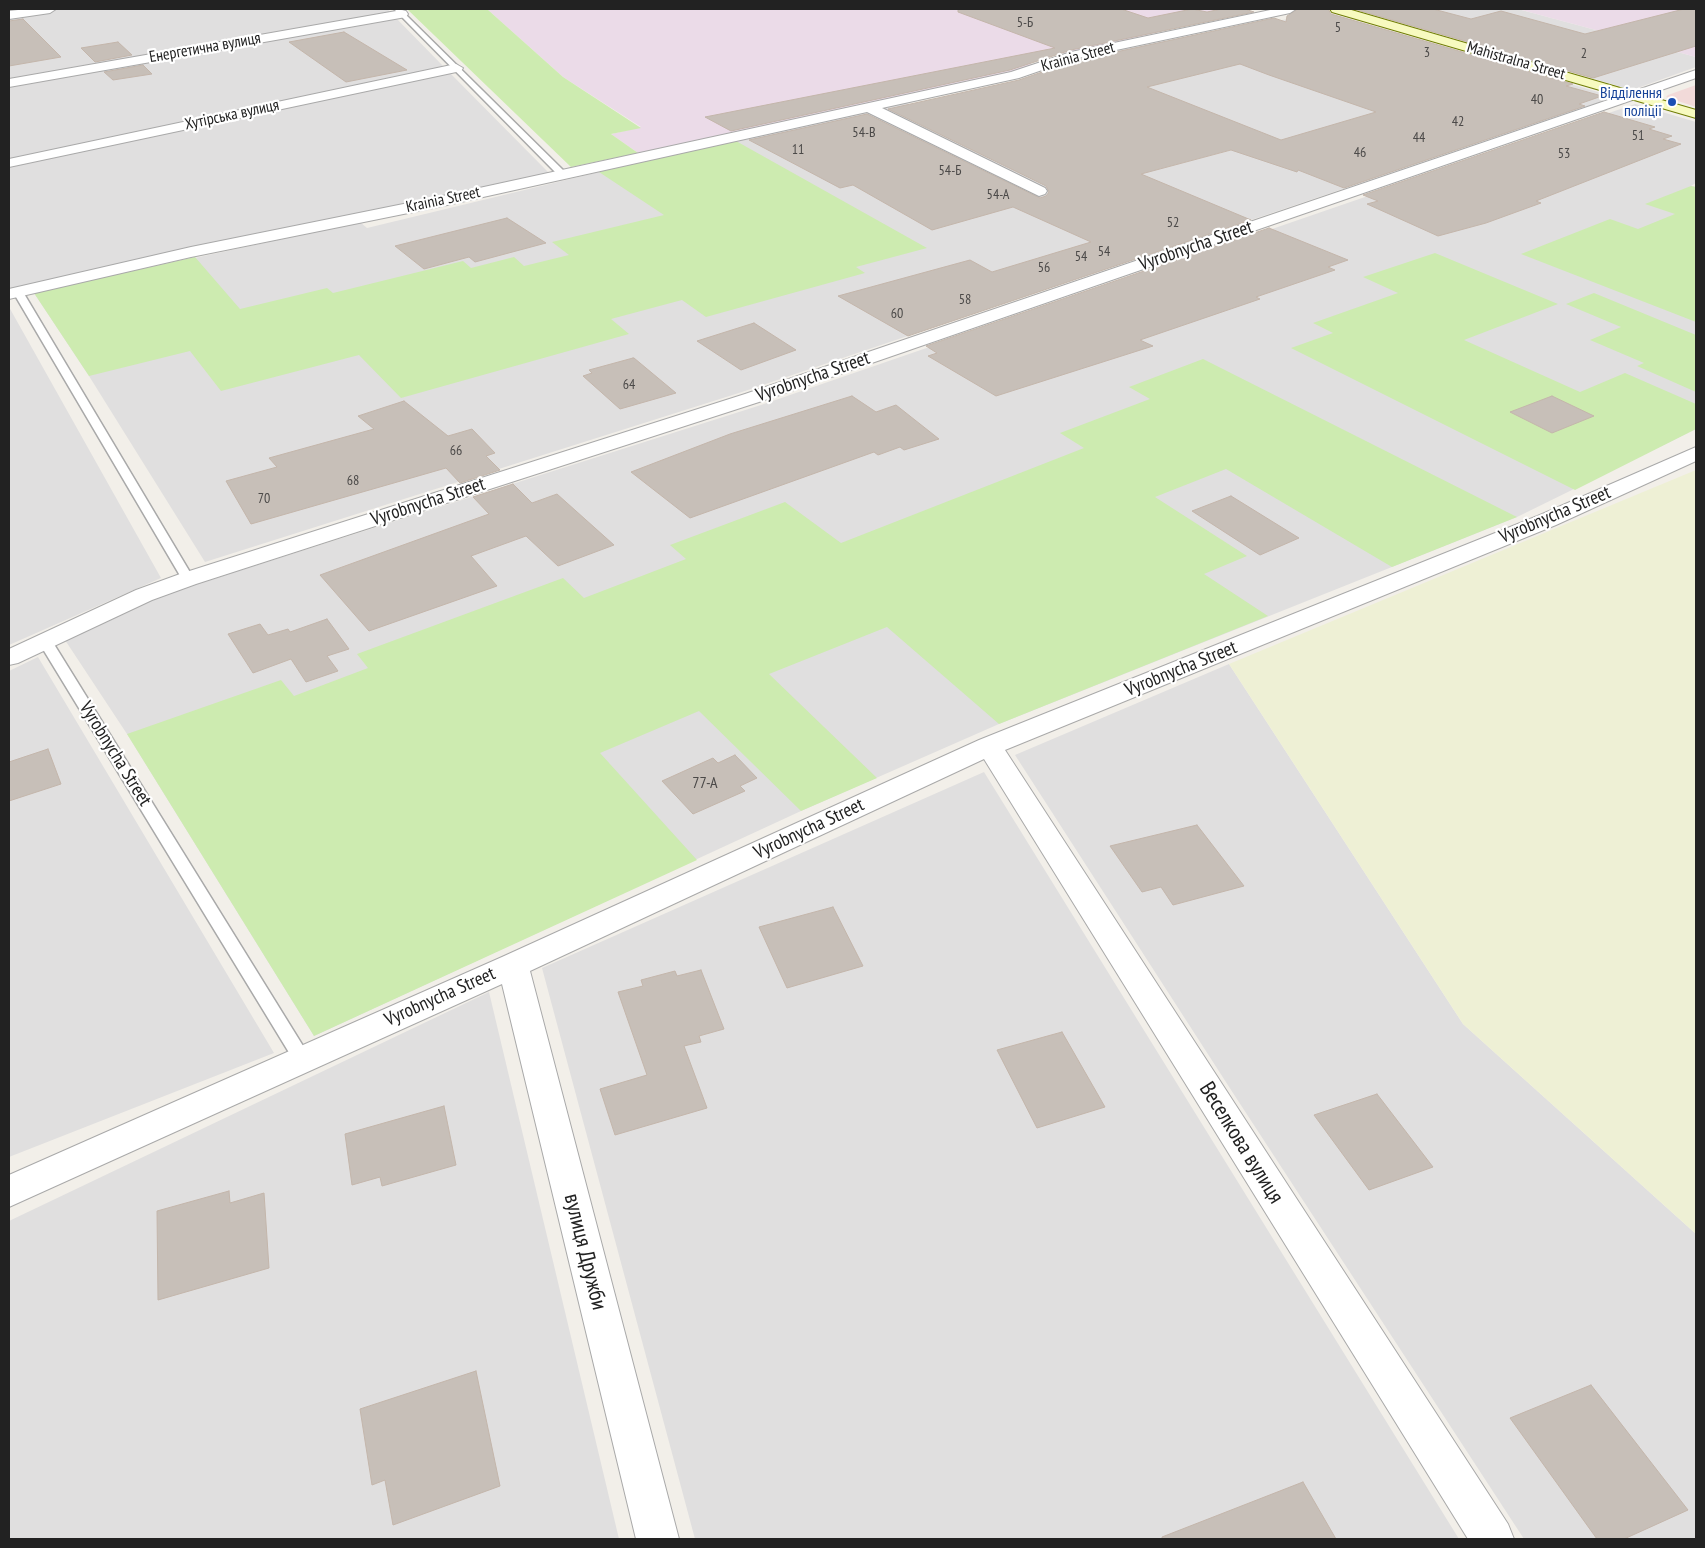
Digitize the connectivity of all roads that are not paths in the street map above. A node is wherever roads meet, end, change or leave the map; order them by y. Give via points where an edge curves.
1 (50, 9) edge
2 (1290, 9) edge
3 (1336, 9) edge
4 (400, 11) edge
5 (9, 15) edge
6 (456, 68) junction
7 (1696, 74) edge
8 (9, 83) edge
9 (1635, 96) junction
10 (868, 107) junction
11 (1696, 114) edge
12 (9, 163) edge
13 (562, 174) junction
14 (1039, 192) dead end
15 (13, 293) edge
16 (1696, 453) edge
17 (188, 579) junction
18 (45, 641) junction
19 (9, 658) edge
20 (989, 746) junction
21 (512, 965) junction
22 (302, 1059) junction
23 (9, 1192) edge
24 (658, 1539) edge
25 (1493, 1539) edge

1 - 5 street
2 - 10 street, Krainia Street via 1071,56 1014,75
3 - 9 street, Mahistralna Street
4 - 6 lane
4 - 8 street, Енергетична вулиця
6 - 12 street, Хутірська вулиця
6 - 13 lane
7 - 9 street, Vyrobnycha Street
9 - 11 street, Mahistralna Street
9 - 17 street, Vyrobnycha Street via 752,398
10 - 13 street, Krainia Street
10 - 14 street
13 - 15 street, Krainia Street
15 - 17 lane
16 - 20 street, Vyrobnycha Street via 1548,520
17 - 18 street, Vyrobnycha Street via 144,595
18 - 19 street
18 - 22 lane, Vyrobnycha Street
20 - 21 street, Vyrobnycha Street
20 - 25 street, Веселкова вулиця
21 - 22 street, Vyrobnycha Street
21 - 24 street, вулиця Дружби
22 - 23 street

